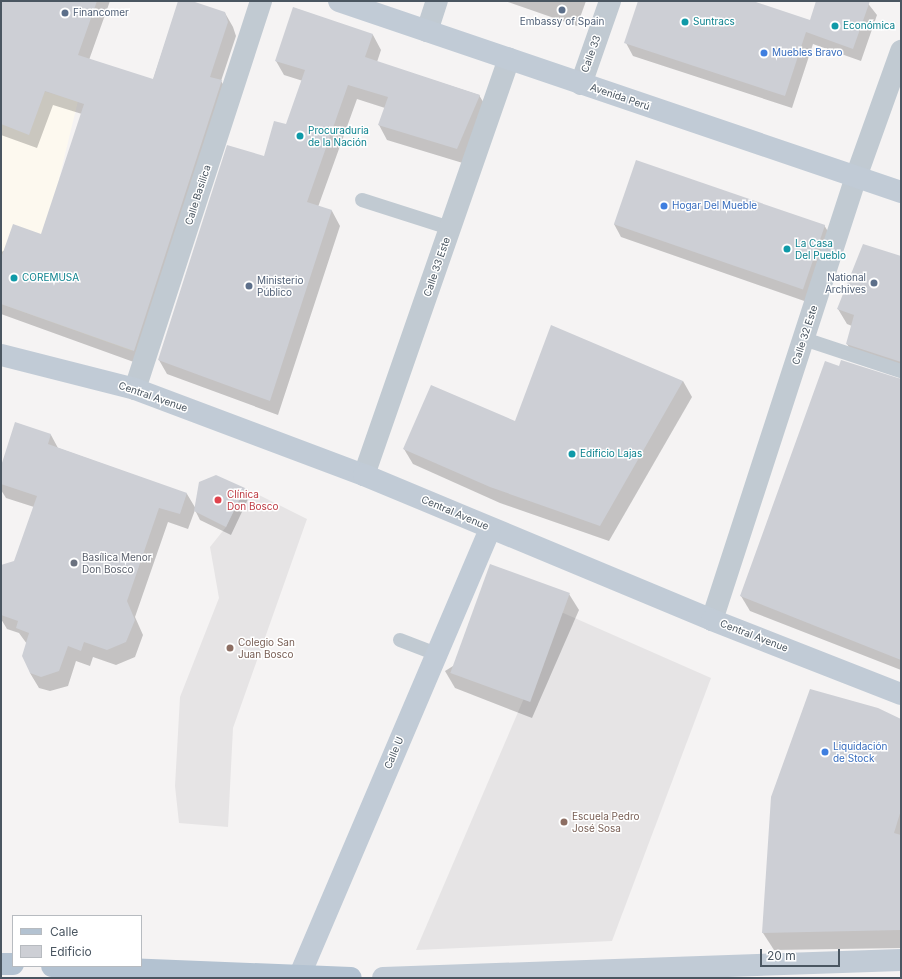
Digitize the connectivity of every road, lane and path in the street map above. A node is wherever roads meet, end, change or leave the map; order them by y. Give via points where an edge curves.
1 (261, 1) edge
2 (339, 1) edge
3 (437, 1) edge
4 (610, 1) edge
5 (427, 31) junction
6 (901, 51) edge
7 (509, 59) junction
8 (581, 84) junction
9 (856, 177) junction
10 (901, 192) edge
11 (362, 200) dead end
12 (450, 228) junction
13 (804, 338) junction
14 (1, 355) edge
15 (901, 371) edge
16 (135, 389) junction
17 (364, 475) junction
18 (490, 528) junction
19 (712, 620) junction
20 (400, 640) dead end
21 (436, 654) junction
22 (901, 694) edge
23 (901, 960) edge
24 (1, 964) edge
25 (12, 964) edge
26 (67, 967) edge
27 (183, 975) edge
28 (511, 976) edge
29 (276, 977) edge
30 (299, 977) junction
31 (352, 978) edge
32 (383, 978) edge

1 - 16 street, Calle Basilica
2 - 5 main road, Avenida Perú
3 - 5 street
4 - 8 street, Calle 33
5 - 7 main road, Avenida Perú
6 - 9 street, Calle 32 Este
7 - 8 main road, Avenida Perú
7 - 12 street, Calle 33 Este
8 - 9 main road, Avenida Perú
9 - 10 main road, Avenida Perú
9 - 13 street, Calle 32 Este
11 - 12 lane
12 - 17 street, Calle 33 Este
13 - 15 lane
13 - 19 street, Calle 32 Este
14 - 16 main road, Central Avenue
16 - 17 main road, Central Avenue
17 - 18 main road, Central Avenue
18 - 19 main road, Central Avenue
18 - 21 main road, Calle U
19 - 22 main road, Central Avenue
20 - 21 lane
21 - 30 main road, Calle U
23 - 28 main road
24 - 25 main road
26 - 27 main road
27 - 29 main road
28 - 32 main road
29 - 30 main road
30 - 31 main road

